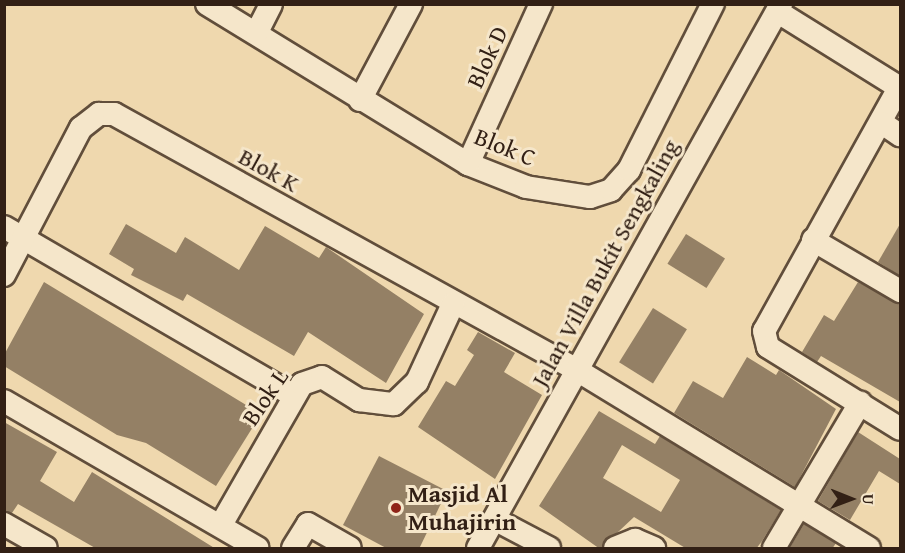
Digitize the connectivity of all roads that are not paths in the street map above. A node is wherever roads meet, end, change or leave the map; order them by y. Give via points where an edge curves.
1 (207, 4) edge
2 (271, 4) edge
3 (411, 4) edge
4 (541, 4) edge
5 (713, 4) edge
6 (780, 8) edge
7 (256, 32) junction
8 (900, 87) edge
9 (360, 100) junction
10 (891, 129) edge
11 (468, 164) junction
12 (4, 227) edge
13 (24, 239) junction
14 (813, 240) junction
15 (4, 275) edge
16 (900, 291) edge
17 (453, 304) junction
18 (577, 370) junction
19 (294, 396) junction
20 (4, 401) edge
21 (860, 403) junction
22 (900, 429) edge
23 (799, 507) junction
24 (496, 520) junction
25 (222, 523) junction
26 (4, 524) edge
27 (46, 549) edge
28 (258, 549) edge
29 (293, 549) edge
30 (350, 549) edge
31 (478, 549) edge
32 (549, 549) edge
33 (615, 549) edge
34 (654, 549) edge
35 (774, 549) edge
36 (869, 549) edge

1 - 7 street, Blok C
2 - 7 street
3 - 9 street
4 - 11 street, Blok D
5 - 11 street, Blok C via 629,170 611,190 590,197 526,187
6 - 8 street
6 - 18 street, Jalan Villa Bukit Sengkaling
7 - 9 street, Blok C
8 - 10 street
9 - 11 street, Blok C
10 - 14 street
12 - 13 street
13 - 15 street, Blok K
13 - 17 street, Blok K via 81,128 99,114 114,114
13 - 19 street
14 - 16 street
14 - 21 street via 764,331 765,340 791,363
17 - 18 street, Blok K
17 - 19 street, Blok L via 417,382 404,399 383,407 359,400 322,377 311,377
18 - 23 street, Blok K
18 - 24 street, Jalan Villa Bukit Sengkaling
19 - 25 street, Blok L
20 - 25 street
21 - 22 street
21 - 23 street
23 - 35 street
23 - 36 street, Blok K
24 - 31 street, Jalan Villa Bukit Sengkaling
24 - 32 street
25 - 28 street
26 - 27 street
29 - 30 street via 308,524
33 - 34 street via 635,540

